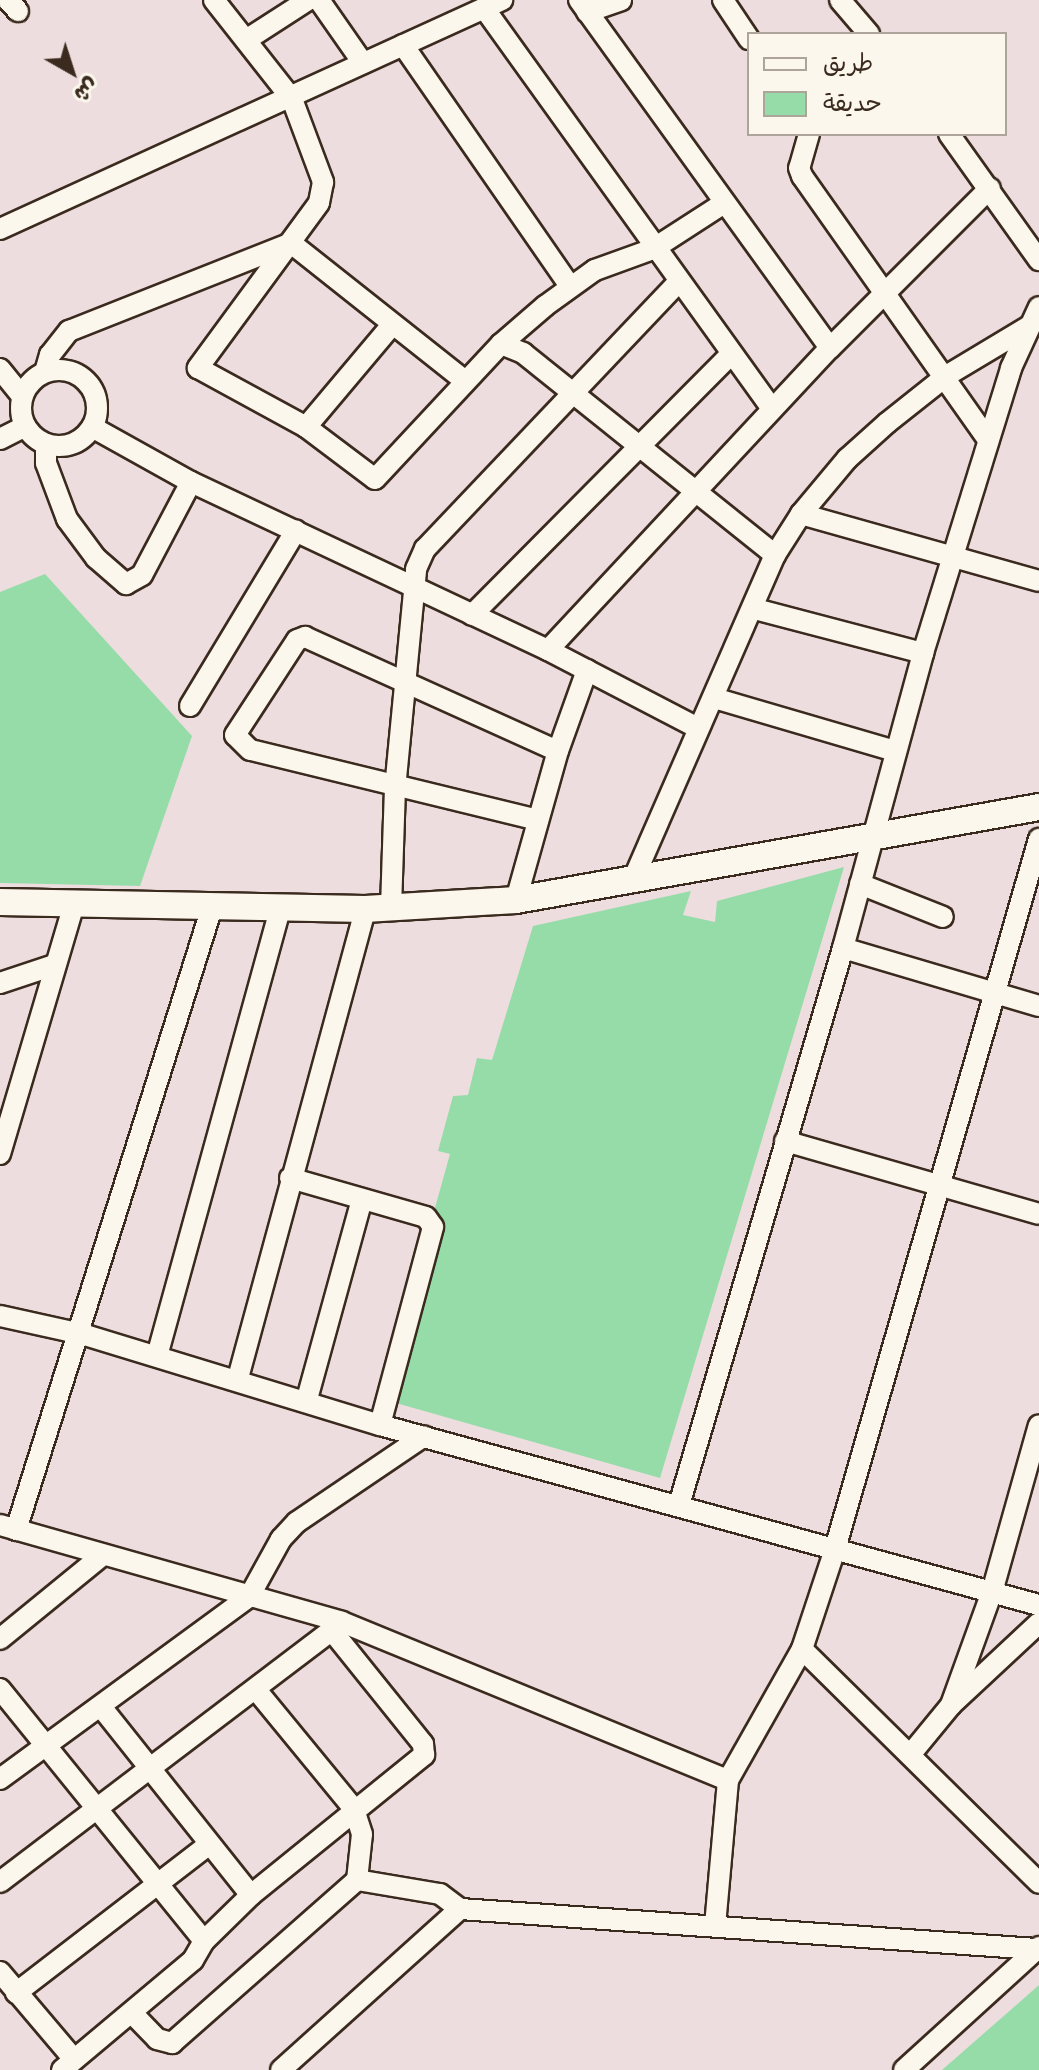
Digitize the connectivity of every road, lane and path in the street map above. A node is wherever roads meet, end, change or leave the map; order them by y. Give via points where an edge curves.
1 (214, 0) edge
2 (308, 0) edge
3 (319, 0) edge
4 (621, 0) edge
5 (723, 0) edge
6 (840, 0) edge
7 (493, 4) edge
8 (583, 6) edge
9 (867, 32) edge
10 (747, 36) edge
11 (246, 40) junction
12 (403, 45) junction
13 (363, 63) junction
14 (292, 99) junction
15 (808, 136) edge
16 (951, 136) edge
17 (990, 188) junction
18 (724, 203) junction
19 (0, 229) edge
20 (291, 243) junction
21 (653, 249) junction
22 (1039, 260) edge
23 (677, 283) junction
24 (570, 286) junction
25 (884, 291) junction
26 (1039, 307) edge
27 (392, 325) junction
28 (1028, 327) junction
29 (501, 344) junction
30 (830, 348) junction
31 (731, 354) junction
32 (0, 369) edge
33 (45, 372) junction
34 (946, 376) junction
35 (465, 381) junction
36 (22, 396) junction
37 (571, 396) junction
38 (772, 409) junction
39 (25, 426) junction
40 (92, 427) junction
41 (306, 427) junction
42 (0, 439) edge
43 (988, 440) junction
44 (46, 444) junction
45 (636, 447) junction
46 (191, 482) junction
47 (694, 492) junction
48 (801, 514) junction
49 (296, 530) junction
50 (775, 555) junction
51 (953, 557) junction
52 (1039, 581) edge
53 (414, 588) junction
54 (755, 609) junction
55 (472, 615) junction
56 (548, 650) junction
57 (923, 653) junction
58 (587, 670) junction
59 (408, 685) junction
60 (714, 698) junction
61 (190, 706) dead end
62 (698, 728) junction
63 (558, 751) junction
64 (895, 751) junction
65 (395, 789) junction
66 (1039, 807) edge
67 (538, 820) junction
68 (872, 837) junction
69 (1039, 839) edge
70 (632, 882) junction
71 (860, 884) junction
72 (516, 900) junction
73 (0, 902) edge
74 (74, 904) junction
75 (213, 904) junction
76 (391, 908) junction
77 (280, 909) junction
78 (365, 909) junction
79 (943, 917) dead end
80 (843, 948) junction
81 (54, 965) junction
82 (0, 983) edge
83 (993, 994) junction
84 (1039, 1006) edge
85 (785, 1141) junction
86 (0, 1154) edge
87 (290, 1178) junction
88 (936, 1186) junction
89 (362, 1199) junction
90 (1039, 1214) edge
91 (0, 1316) edge
92 (82, 1334) junction
93 (157, 1356) junction
94 (238, 1378) junction
95 (307, 1399) junction
96 (380, 1425) junction
97 (1039, 1425) edge
98 (424, 1436) junction
99 (679, 1505) junction
100 (8, 1528) edge
101 (835, 1549) junction
102 (103, 1555) junction
103 (992, 1592) junction
104 (249, 1597) junction
105 (1039, 1605) edge
106 (1039, 1623) edge
107 (337, 1626) junction
108 (0, 1639) edge
109 (802, 1649) junction
110 (0, 1689) edge
111 (257, 1691) junction
112 (951, 1705) junction
113 (102, 1708) junction
114 (44, 1748) junction
115 (910, 1755) junction
116 (149, 1770) junction
117 (0, 1779) edge
118 (728, 1780) junction
119 (354, 1809) junction
120 (94, 1811) junction
121 (208, 1845) junction
122 (357, 1880) junction
123 (0, 1882) edge
124 (1039, 1883) edge
125 (158, 1887) junction
126 (251, 1895) junction
127 (460, 1909) junction
128 (715, 1926) junction
129 (204, 1941) junction
130 (1038, 1948) edge
131 (0, 1972) edge
132 (16, 1993) junction
133 (132, 2013) junction
134 (67, 2064) edge
135 (281, 2070) edge
136 (904, 2070) edge

1 - 11 street
2 - 11 street
3 - 13 street
4 - 8 street
5 - 10 street
6 - 9 street
7 - 12 street
7 - 21 street
8 - 18 street
11 - 14 street
12 - 13 street
12 - 24 street
13 - 14 street
14 - 19 street
14 - 20 street via 323,182 319,203
15 - 25 street via 799,168 802,176
16 - 17 street
17 - 22 street
17 - 25 street
18 - 21 street
18 - 30 street
20 - 27 street
20 - 33 street via 69,331 50,355
20 - 41 street via 198,368
21 - 23 street
21 - 24 street via 595,270
23 - 31 street
23 - 37 street
24 - 29 street
25 - 30 street
25 - 34 street
26 - 28 street
27 - 35 street
27 - 41 street
28 - 34 street
28 - 43 street
29 - 35 street
29 - 37 street via 523,353
30 - 38 street
31 - 38 street
31 - 45 street
32 - 36 street
33 - 36 street
33 - 40 street via 68,371 88,383 97,404
34 - 43 street
34 - 48 street via 847,459
35 - 41 street via 375,479
36 - 39 street
37 - 45 street
37 - 53 street via 425,549
38 - 47 street
39 - 42 street
39 - 44 street
40 - 44 street via 72,444
40 - 46 street
43 - 51 street
44 - 46 street via 46,463 67,519 96,558 126,584 142,575
45 - 47 street
45 - 55 street
46 - 49 street
47 - 50 street
47 - 56 street
48 - 50 street
48 - 51 street
49 - 53 street
49 - 61 street
50 - 54 street
51 - 52 street
51 - 57 street
53 - 55 street
53 - 59 street
54 - 57 street
54 - 60 street
55 - 56 street
56 - 58 street
57 - 64 street
58 - 62 street
58 - 63 street
59 - 63 street
59 - 65 street
59 - 65 street via 305,637 297,640 235,735 250,750
60 - 62 street
60 - 64 street
62 - 70 street
63 - 67 street
64 - 68 street
65 - 67 street
65 - 76 street
66 - 68 main road
67 - 72 street
68 - 70 main road
68 - 71 street
69 - 83 street
70 - 72 main road
71 - 79 street
71 - 80 street
72 - 76 main road
73 - 74 main road
74 - 75 main road
74 - 81 street
75 - 77 main road
75 - 92 street
76 - 78 main road
77 - 78 main road
77 - 93 street
78 - 87 street
80 - 83 street
80 - 85 street
81 - 82 street
81 - 86 street
83 - 84 street
83 - 88 street
85 - 88 street
85 - 99 street
87 - 89 street
87 - 94 street
88 - 90 street
88 - 101 street
89 - 95 street
89 - 96 street via 426,1217 433,1227
91 - 92 street
92 - 93 street
92 - 100 street
93 - 94 street
94 - 95 street
95 - 96 street
96 - 98 street
97 - 103 street
98 - 99 street
98 - 104 street via 297,1522 281,1539
99 - 101 street
100 - 102 street
101 - 103 street
101 - 109 street
102 - 104 street
102 - 108 street
103 - 105 street
103 - 112 street
104 - 107 street
104 - 113 street
106 - 112 street
107 - 111 street
107 - 118 street
107 - 119 street via 425,1750
109 - 115 street
109 - 118 street
110 - 114 street
111 - 116 street
111 - 119 street
112 - 115 street
113 - 114 street
113 - 116 street
114 - 117 street
114 - 120 street
115 - 124 street
116 - 120 street
116 - 121 street
118 - 128 street
119 - 122 street via 362,1834
119 - 126 street
120 - 123 street
120 - 125 street
121 - 125 street
121 - 126 street
122 - 127 street via 440,1894
122 - 133 street via 172,2043 157,2039
125 - 129 street
125 - 132 street
126 - 129 street
127 - 128 street
127 - 135 street
128 - 130 street
129 - 133 street via 193,1960
130 - 136 street
131 - 132 street
132 - 134 street
133 - 134 street

